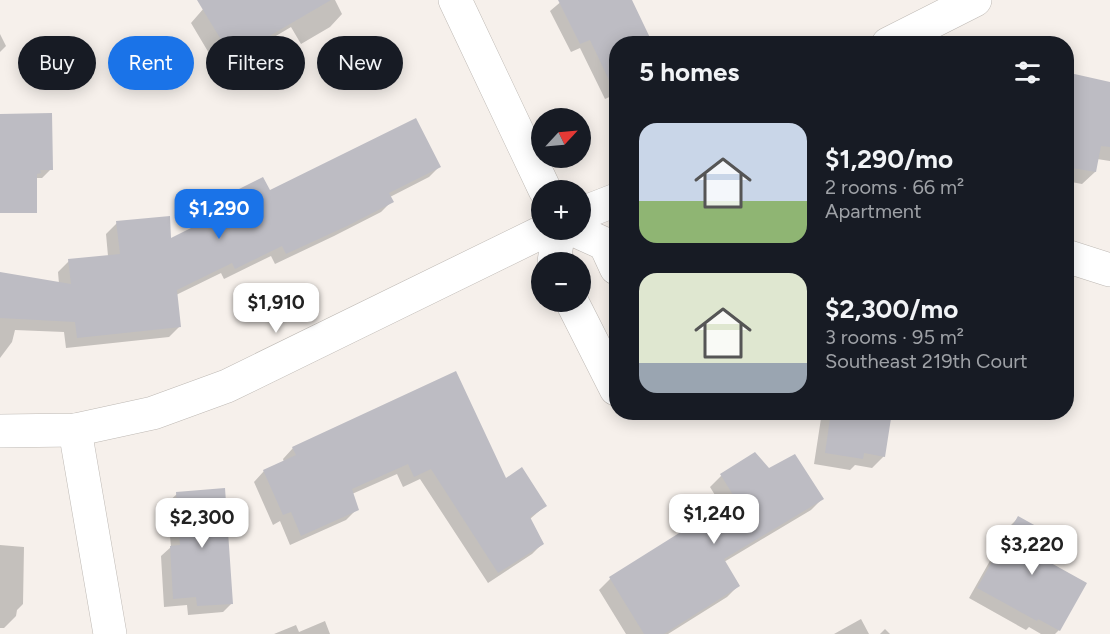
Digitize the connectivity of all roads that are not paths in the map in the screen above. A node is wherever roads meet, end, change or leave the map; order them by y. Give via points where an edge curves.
1 (455, 0) edge
2 (975, 0) edge
3 (904, 36) edge
4 (540, 180) edge
5 (609, 203) edge
6 (591, 210) edge
7 (531, 237) edge
8 (591, 238) edge
9 (609, 253) edge
10 (1074, 259) edge
11 (1110, 270) edge
12 (577, 312) edge
13 (609, 375) edge
14 (75, 430) junction
15 (0, 431) edge
16 (110, 634) edge

1 - 4 street
2 - 3 street
5 - 6 street
7 - 14 street via 227,386 153,413
8 - 9 street via 605,244
10 - 11 street
12 - 13 street
14 - 15 street
14 - 16 street

